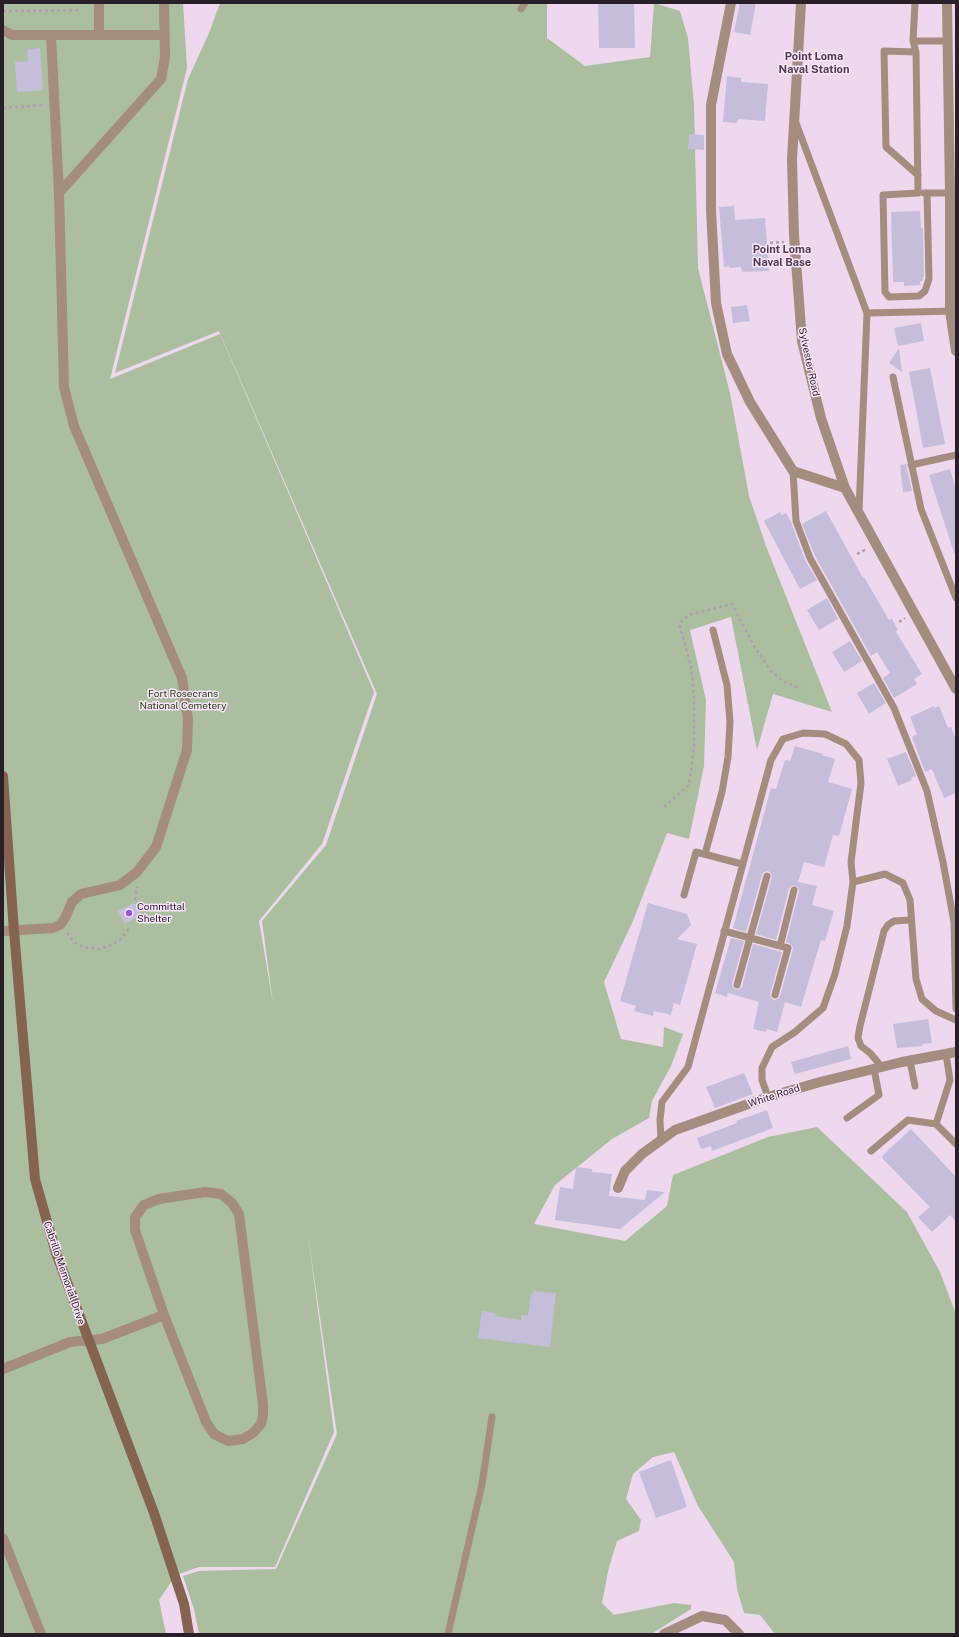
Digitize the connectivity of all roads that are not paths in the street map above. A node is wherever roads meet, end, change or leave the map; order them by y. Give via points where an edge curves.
1 (99, 3) edge
2 (164, 3) edge
3 (731, 3) edge
4 (800, 3) edge
5 (915, 3) edge
6 (947, 3) edge
7 (3, 30) edge
8 (99, 34) junction
9 (51, 35) junction
10 (164, 35) junction
11 (913, 41) junction
12 (948, 41) junction
13 (916, 52) junction
14 (794, 117) junction
15 (918, 176) junction
16 (59, 193) junction
17 (918, 193) junction
18 (927, 193) junction
19 (950, 193) junction
20 (953, 311) edge
21 (867, 313) junction
22 (956, 351) edge
23 (893, 378) dead end
24 (956, 455) edge
25 (911, 465) junction
26 (793, 471) junction
27 (844, 488) junction
28 (859, 515) junction
29 (956, 598) edge
30 (713, 630) dead end
31 (956, 689) edge
32 (3, 776) edge
33 (705, 854) junction
34 (742, 864) junction
35 (767, 876) dead end
36 (853, 882) junction
37 (794, 890) dead end
38 (684, 895) dead end
39 (911, 920) junction
40 (3, 931) edge
41 (14, 931) junction
42 (724, 931) junction
43 (750, 938) junction
44 (780, 946) junction
45 (737, 985) dead end
46 (775, 996) dead end
47 (956, 1010) edge
48 (956, 1020) edge
49 (951, 1053) edge
50 (910, 1061) junction
51 (878, 1068) junction
52 (915, 1086) dead end
53 (768, 1097) junction
54 (847, 1118) dead end
55 (936, 1124) junction
56 (661, 1140) junction
57 (956, 1144) edge
58 (871, 1151) dead end
59 (618, 1188) dead end
60 (164, 1315) junction
61 (88, 1340) junction
62 (3, 1369) edge
63 (492, 1417) dead end
64 (3, 1538) edge
65 (40, 1634) edge
66 (189, 1634) edge
67 (448, 1634) edge
68 (664, 1634) edge
69 (739, 1634) edge

1 - 8 street
2 - 10 street
3 - 26 street via 711,105 711,210 716,302 727,354 750,402
4 - 14 street, Sylvester Road
5 - 11 lane
6 - 12 street
7 - 9 street via 12,35
8 - 9 street
8 - 10 street
9 - 16 street
10 - 16 street via 165,57 161,79
11 - 12 lane
11 - 13 lane
12 - 19 street
13 - 15 lane
13 - 15 lane via 884,51 886,147
14 - 21 lane
14 - 27 street, Sylvester Road via 794,235 802,341 821,418
15 - 17 lane
16 - 41 street via 64,388 74,426 182,678 188,719 187,750 156,847 137,872 120,885 81,894 72,902 65,918 53,928
17 - 18 lane
17 - 18 lane via 882,195 885,292 890,296 919,296 925,291 929,279
18 - 19 lane
19 - 20 street
20 - 21 lane
20 - 22 street
21 - 28 lane
23 - 25 lane
24 - 25 lane
25 - 29 lane via 920,509
26 - 27 street
26 - 47 lane via 796,521 810,558 894,708 927,791 954,922
27 - 28 street, Sylvester Road
28 - 31 street, Sylvester Road
30 - 33 lane via 727,685 730,722 722,792
32 - 41 main road, Cabrillo Memorial Drive
33 - 34 lane
33 - 38 lane via 696,852
34 - 36 lane via 771,760 783,739 803,732 825,734 846,744 859,760 861,783 851,862
34 - 42 lane
35 - 43 lane
36 - 39 lane via 885,874 903,883 910,900
36 - 53 lane via 847,926 823,1008 795,1032 772,1047 762,1068 762,1080
37 - 44 lane
39 - 48 lane via 916,979 922,999 936,1011
39 - 51 lane via 894,921 888,924 884,931 860,1026 858,1038
40 - 41 street
41 - 61 main road, Cabrillo Memorial Drive via 35,1179 56,1253
42 - 43 lane
42 - 56 lane via 688,1067 662,1102
43 - 44 lane
43 - 45 lane
44 - 46 lane via 788,948
49 - 50 street, White Road
49 - 55 lane via 950,1080
50 - 51 street, White Road
50 - 52 lane
51 - 53 street, White Road
51 - 54 lane via 879,1095
53 - 56 street, White Road via 675,1130
55 - 57 lane
55 - 58 lane via 908,1120
56 - 59 street, White Road via 625,1171
60 - 60 street via 206,1422 214,1434 228,1441 242,1440 253,1433 261,1424 263,1405 239,1214 232,1203 221,1194 205,1192 159,1199 144,1205 135,1218 135,1230
60 - 61 street via 102,1339
61 - 62 street via 70,1342
61 - 66 main road, Cabrillo Memorial Drive via 154,1513 184,1604
63 - 67 lane via 482,1484
64 - 65 street
68 - 69 street via 702,1616 725,1620

